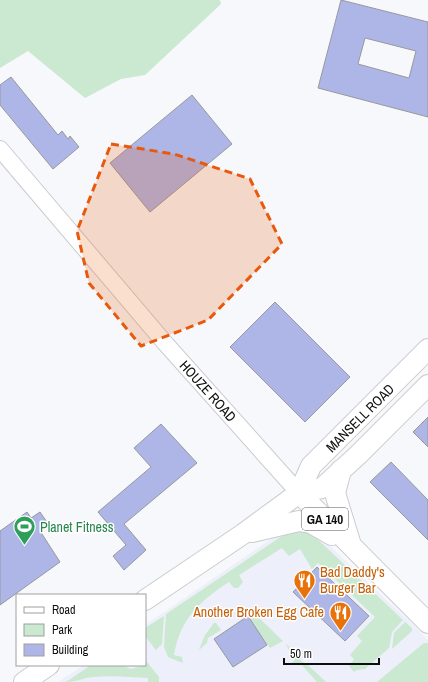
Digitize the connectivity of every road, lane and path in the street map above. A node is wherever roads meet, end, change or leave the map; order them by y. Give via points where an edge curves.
1 (0, 149) edge
2 (428, 349) edge
3 (428, 385) edge
4 (342, 470) junction
5 (298, 493) junction
6 (243, 534) junction
7 (351, 546) junction
8 (146, 599) edge
9 (428, 623) edge
10 (48, 666) edge
11 (24, 682) edge

1 - 5 street, HOUZE ROAD via 165,343
2 - 5 main road, MANSELL ROAD via 311,466
3 - 4 main road, MANSELL ROAD
4 - 5 main road, MANSELL ROAD via 322,488
4 - 7 main road via 335,493
5 - 6 main road, MANSELL ROAD / GA 140
5 - 7 main road, HOUZE ROAD / GA 140
6 - 7 main road via 299,521 311,523
6 - 8 main road, MANSELL ROAD / GA 140
7 - 9 main road, HOUZE ROAD / GA 140
10 - 11 main road

